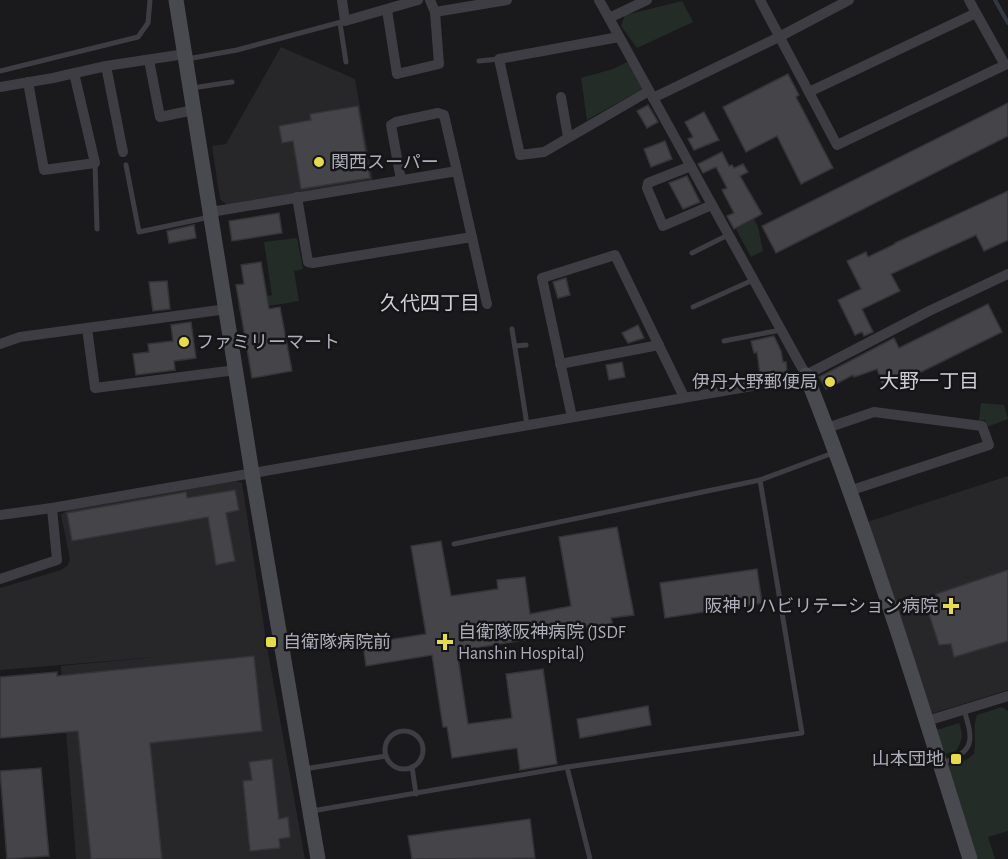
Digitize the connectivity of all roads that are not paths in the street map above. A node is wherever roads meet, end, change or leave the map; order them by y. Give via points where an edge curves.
1 (150, 0) edge
2 (176, 0) edge
3 (342, 0) edge
4 (418, 0) edge
5 (430, 0) edge
6 (507, 0) edge
7 (599, 0) edge
8 (647, 0) edge
9 (760, 0) edge
10 (849, 0) edge
11 (969, 0) edge
12 (387, 10) junction
13 (435, 12) junction
14 (976, 13) junction
15 (609, 18) junction
16 (343, 22) junction
17 (619, 37) junction
18 (779, 37) junction
19 (185, 57) junction
20 (499, 59) junction
21 (149, 60) junction
22 (479, 61) dead end
23 (346, 62) dead end
24 (106, 66) junction
25 (0, 71) edge
26 (74, 73) junction
27 (28, 82) junction
28 (232, 82) dead end
29 (0, 87) edge
30 (191, 89) junction
31 (809, 92) junction
32 (651, 94) junction
33 (561, 97) dead end
34 (194, 111) junction
35 (568, 137) junction
36 (123, 152) dead end
37 (95, 164) junction
38 (126, 165) dead end
39 (691, 166) junction
40 (457, 171) junction
41 (400, 180) junction
42 (297, 197) junction
43 (712, 205) junction
44 (211, 214) junction
45 (97, 230) dead end
46 (728, 235) junction
47 (472, 237) junction
48 (692, 253) dead end
49 (1008, 274) edge
50 (753, 280) junction
51 (487, 303) dead end
52 (693, 307) dead end
53 (227, 309) junction
54 (87, 328) junction
55 (512, 329) dead end
56 (781, 330) junction
57 (724, 341) dead end
58 (0, 344) edge
59 (526, 345) dead end
60 (658, 345) junction
61 (515, 346) junction
62 (560, 364) junction
63 (236, 370) junction
64 (806, 375) junction
65 (684, 397) junction
66 (572, 417) junction
67 (527, 425) junction
68 (827, 428) junction
69 (836, 452) junction
70 (252, 473) junction
71 (760, 480) junction
72 (849, 491) junction
73 (52, 508) junction
74 (0, 515) edge
75 (454, 544) dead end
76 (0, 579) edge
77 (1008, 696) edge
78 (964, 710) junction
79 (927, 721) junction
80 (386, 756) junction
81 (940, 763) junction
82 (412, 767) junction
83 (567, 767) junction
84 (303, 769) junction
85 (416, 794) junction
86 (310, 812) junction
87 (318, 859) edge
88 (590, 859) edge
89 (970, 859) edge

1 - 25 lane via 148,23 138,37
2 - 19 street
3 - 16 street
4 - 12 street
5 - 13 street
6 - 13 street
7 - 15 street
8 - 15 street
9 - 18 street
10 - 18 street
11 - 14 street
12 - 13 street via 397,74 439,64
12 - 16 street
14 - 31 street
14 - 31 street via 1005,66 837,145
15 - 17 street
16 - 19 lane via 237,50
16 - 23 lane
17 - 20 street
17 - 32 street
18 - 31 street
18 - 32 street
19 - 21 street
19 - 30 street
20 - 22 lane
20 - 35 street via 521,160
21 - 24 street
21 - 34 street via 160,117
24 - 26 street
24 - 36 street
26 - 27 street
26 - 37 street
27 - 29 street
27 - 37 street via 44,170
28 - 30 lane
30 - 34 street
32 - 35 street
32 - 39 street
33 - 35 street
34 - 44 street
37 - 45 lane
38 - 44 lane via 138,232
39 - 43 street
39 - 43 street via 648,183 663,226
40 - 41 street
40 - 41 street via 444,115 438,113 391,125
40 - 47 street
41 - 42 street
42 - 44 street
42 - 47 street via 308,262
43 - 46 street
44 - 53 street
46 - 48 lane
46 - 50 street
47 - 51 street
49 - 64 street
50 - 52 lane
50 - 56 street
53 - 54 street
53 - 63 street
54 - 58 street via 20,337
54 - 63 street via 95,388
55 - 61 lane
56 - 57 lane
56 - 64 street
59 - 61 lane
60 - 62 street
60 - 62 street via 615,255 542,278
60 - 65 street
61 - 67 lane
62 - 66 street
63 - 70 street
64 - 65 street
64 - 68 street
65 - 66 street
66 - 67 street
67 - 70 street
68 - 69 street
68 - 72 street via 874,412 982,426 989,445
69 - 71 lane
69 - 72 street
70 - 73 street
70 - 84 street
71 - 75 lane
71 - 83 lane via 802,733
72 - 79 street
73 - 74 street
73 - 76 street via 57,560
77 - 78 street
78 - 79 street
78 - 81 lane via 970,745 960,756
79 - 81 street
80 - 82 lane via 397,767
80 - 82 lane via 386,744 396,733 414,734 423,748 419,762
80 - 84 lane
81 - 89 street
82 - 85 lane
83 - 85 lane
83 - 88 lane
84 - 86 street
85 - 86 lane
86 - 87 street

